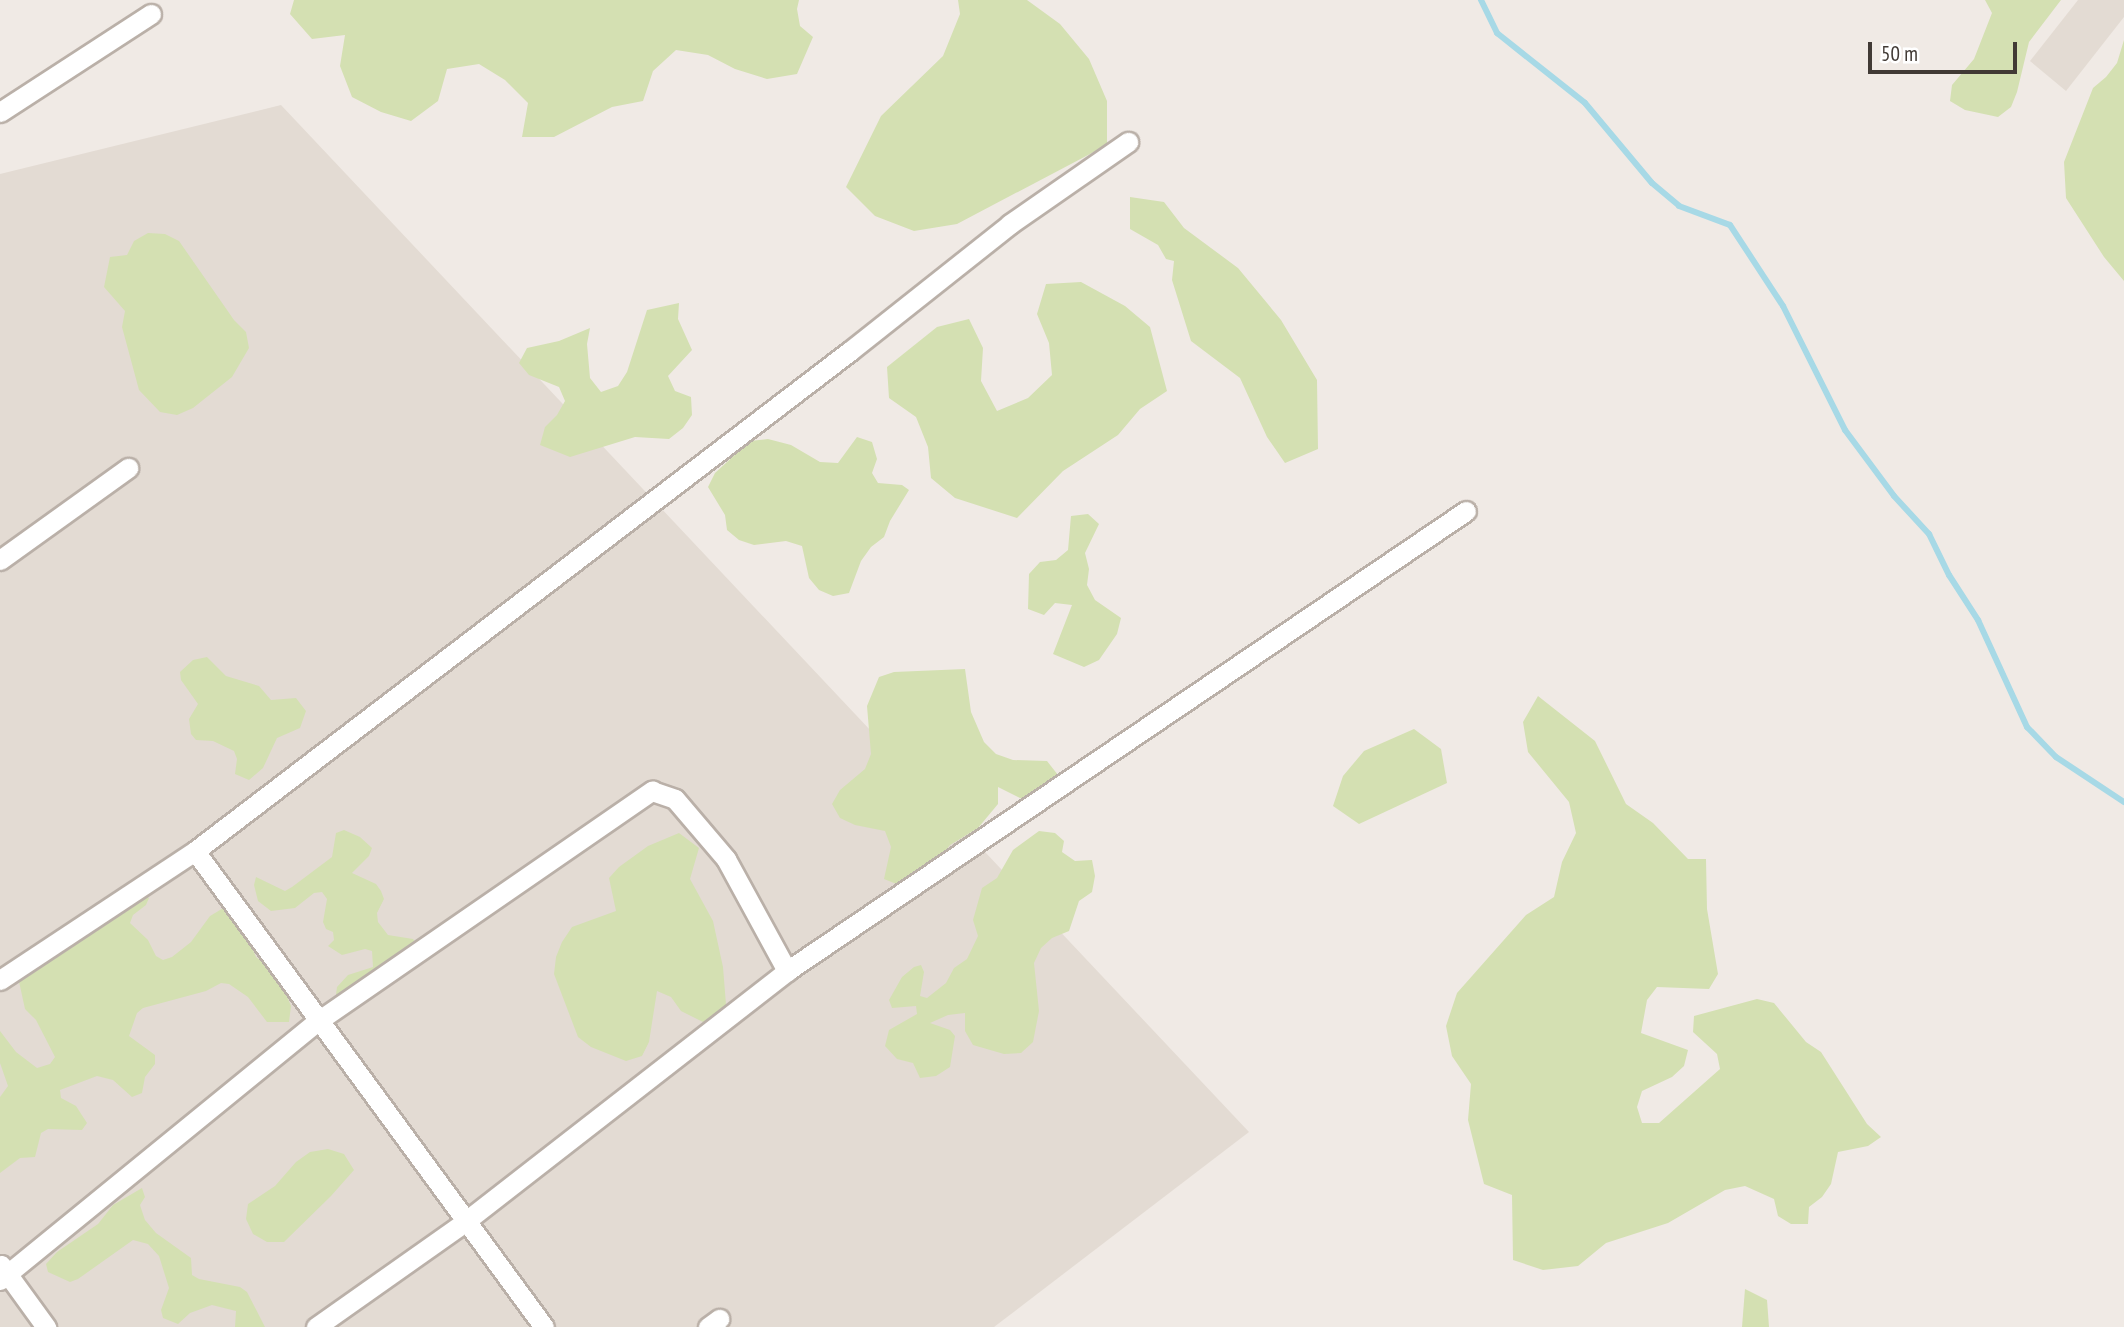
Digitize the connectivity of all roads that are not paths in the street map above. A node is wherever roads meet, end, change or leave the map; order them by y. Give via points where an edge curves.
1 (150, 14) dead end
2 (0, 112) edge
3 (1128, 142) dead end
4 (128, 468) dead end
5 (1466, 510) dead end
6 (0, 560) edge
7 (195, 851) junction
8 (787, 971) junction
9 (0, 980) edge
10 (318, 1021) junction
11 (466, 1221) junction
12 (3, 1273) edge
13 (46, 1327) edge
14 (316, 1327) edge
15 (544, 1327) edge

1 - 2 street
3 - 7 street via 1010,224
4 - 6 street
5 - 8 street
7 - 9 street
7 - 10 street
8 - 10 street via 726,859 675,799 652,791
8 - 11 street
10 - 11 street
10 - 12 street
11 - 14 street
11 - 15 street
12 - 13 street

